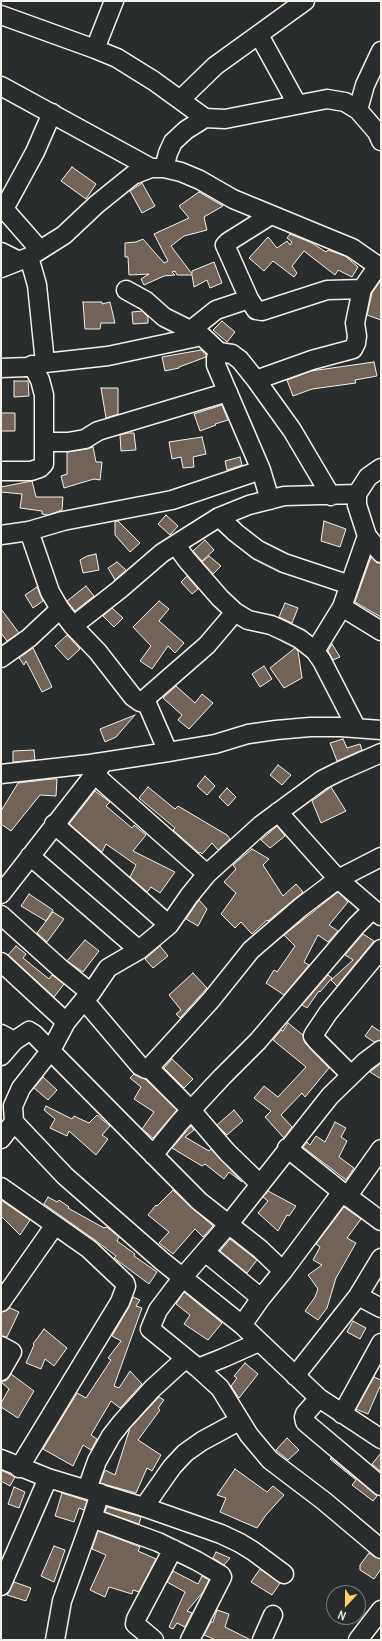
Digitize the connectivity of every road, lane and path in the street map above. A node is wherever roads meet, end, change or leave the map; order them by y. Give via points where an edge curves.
1 (114, 1) edge
2 (305, 1) edge
3 (1, 15) edge
4 (259, 35) junction
5 (95, 48) junction
6 (381, 52) edge
7 (1, 86) edge
8 (180, 100) junction
9 (297, 104) junction
10 (358, 110) junction
11 (52, 113) junction
12 (205, 118) junction
13 (381, 141) edge
14 (157, 168) junction
15 (2, 209) edge
16 (271, 215) junction
17 (1, 252) edge
18 (29, 256) junction
19 (379, 267) edge
20 (1, 268) edge
21 (362, 289) junction
22 (126, 290) dead end
23 (248, 299) junction
24 (196, 333) junction
25 (219, 352) junction
26 (39, 364) junction
27 (1, 368) edge
28 (256, 380) junction
29 (228, 392) junction
30 (44, 442) junction
31 (381, 468) edge
32 (261, 470) junction
33 (1, 471) edge
34 (356, 494) junction
35 (331, 496) junction
36 (270, 500) junction
37 (219, 517) junction
38 (29, 530) junction
39 (1, 535) edge
40 (367, 536) junction
41 (176, 545) junction
42 (381, 553) edge
43 (350, 585) junction
44 (342, 608) junction
45 (60, 609) junction
46 (235, 612) junction
47 (73, 626) junction
48 (381, 631) edge
49 (315, 651) junction
50 (1, 658) edge
51 (145, 699) junction
52 (356, 728) junction
53 (381, 730) edge
54 (168, 752) junction
55 (381, 753) edge
56 (100, 769) junction
57 (1, 774) edge
58 (278, 812) junction
59 (54, 824) junction
60 (30, 856) junction
61 (381, 856) edge
62 (207, 874) junction
63 (338, 879) junction
64 (1, 894) edge
65 (377, 912) edge
66 (1, 915) edge
67 (169, 925) junction
68 (381, 949) edge
69 (139, 950) junction
70 (1, 962) edge
71 (88, 996) junction
72 (66, 1022) junction
73 (7, 1038) edge
74 (51, 1050) junction
75 (381, 1050) edge
76 (1, 1056) edge
77 (149, 1068) junction
78 (351, 1075) junction
79 (190, 1110) junction
80 (14, 1122) junction
81 (1, 1139) edge
82 (287, 1148) junction
83 (381, 1149) edge
84 (153, 1155) junction
85 (260, 1184) junction
86 (1, 1187) edge
87 (345, 1194) junction
88 (381, 1221) edge
89 (228, 1224) junction
90 (55, 1225) junction
91 (205, 1252) junction
92 (381, 1258) edge
93 (284, 1271) junction
94 (183, 1277) junction
95 (358, 1296) junction
96 (261, 1298) junction
97 (1, 1302) edge
98 (381, 1308) edge
99 (242, 1325) junction
100 (259, 1342) junction
101 (381, 1343) edge
102 (1, 1346) edge
103 (192, 1363) junction
104 (1, 1371) edge
105 (295, 1376) junction
106 (320, 1398) junction
107 (342, 1414) junction
108 (239, 1420) junction
109 (381, 1439) edge
110 (1, 1459) edge
111 (19, 1468) junction
112 (48, 1478) junction
113 (381, 1486) edge
114 (93, 1491) junction
115 (144, 1507) junction
116 (92, 1518) junction
117 (173, 1549) junction
118 (381, 1549) edge
119 (284, 1574) dead end
120 (1, 1586) edge
121 (381, 1610) edge
122 (273, 1615) dead end
123 (144, 1637) edge
124 (55, 1640) edge
125 (190, 1640) edge
126 (262, 1640) edge
127 (358, 1640) edge

1 - 5 street
2 - 4 street
3 - 5 street
4 - 8 street via 216,66
4 - 9 street
5 - 8 street via 135,69
6 - 10 street via 365,85
7 - 11 street
8 - 12 street
9 - 10 street via 327,99 346,102
9 - 12 street via 225,119
10 - 13 street via 377,132
11 - 14 street
11 - 15 street via 35,152
12 - 14 street via 173,142
14 - 16 street via 181,172
14 - 18 street via 133,175 64,235
15 - 18 street
16 - 19 street via 352,248
16 - 23 street via 228,242 224,248 243,283
17 - 18 street
18 - 20 street
18 - 26 street via 36,285
19 - 21 street
21 - 23 street via 327,290 262,312 256,310
21 - 28 street via 355,323 356,343 353,349 312,360
22 - 24 street via 146,301 164,317
23 - 24 street via 216,310
24 - 25 street
24 - 26 street via 108,356
25 - 28 street via 232,354 240,360
25 - 29 street via 216,365
26 - 27 street
26 - 30 street via 44,395
28 - 35 street via 292,430
29 - 30 street via 98,431 85,439
29 - 32 street
30 - 33 street via 42,466 31,471
31 - 34 street via 368,477
32 - 36 street
32 - 38 street via 172,500
34 - 35 street
34 - 40 street
35 - 36 street via 284,496
36 - 37 street
37 - 41 street
37 - 43 street via 258,550 284,563
38 - 39 street
38 - 45 street via 50,592
40 - 42 street
40 - 43 street
41 - 46 street via 220,598
41 - 47 street via 162,553
43 - 44 street
44 - 48 street
44 - 49 street
45 - 47 street
45 - 50 street
46 - 49 street via 248,620 284,631
46 - 51 street via 207,645
47 - 51 street via 98,652 136,700 140,702
49 - 52 street
51 - 54 street
52 - 53 street
52 - 54 street via 310,727 248,734 215,744
54 - 56 street
55 - 58 street via 322,780
56 - 57 street
56 - 59 street
56 - 62 street
58 - 62 street
58 - 63 street
59 - 60 street
59 - 67 street
60 - 64 street
60 - 69 street
61 - 63 street
62 - 67 street
63 - 65 street
63 - 77 street via 300,907 251,950 211,1000
65 - 79 street via 351,931 258,1041
66 - 71 street
67 - 69 street
68 - 78 street via 328,1013 313,1036
69 - 71 street via 108,968
70 - 72 street
71 - 72 street
71 - 77 street via 142,1068
72 - 74 street
73 - 74 street via 30,1031
73 - 76 street
74 - 80 street via 21,1088 14,1106
74 - 84 street
75 - 78 street
77 - 79 street
78 - 82 street
79 - 84 street
79 - 85 street
80 - 81 street
80 - 94 street via 66,1176
82 - 85 street
82 - 87 street
83 - 87 street
84 - 89 street via 199,1201
85 - 89 street
86 - 90 street
87 - 88 street
87 - 93 street
89 - 91 street
89 - 93 street
90 - 97 street
90 - 111 street via 101,1259 126,1286 120,1302
91 - 94 street
91 - 96 street
92 - 95 street
93 - 96 street
94 - 99 street
94 - 103 street via 158,1310 150,1330
95 - 98 street
95 - 105 street
96 - 99 street
99 - 100 street
100 - 103 street via 216,1361
100 - 105 street
101 - 107 street
102 - 104 street via 12,1352
103 - 108 street via 220,1388
103 - 114 street via 152,1389 111,1436 97,1461
105 - 106 street
106 - 107 street
106 - 113 street via 305,1414 305,1422
107 - 109 street
108 - 115 street via 185,1454 172,1467
108 - 118 street via 270,1460
110 - 111 street
111 - 112 street
112 - 114 street
112 - 120 street
114 - 115 street
114 - 116 street
115 - 119 street via 240,1543
116 - 117 street
116 - 124 street via 67,1584
117 - 123 street via 136,1619 135,1624
117 - 125 street via 222,1577
121 - 127 street
122 - 126 street

